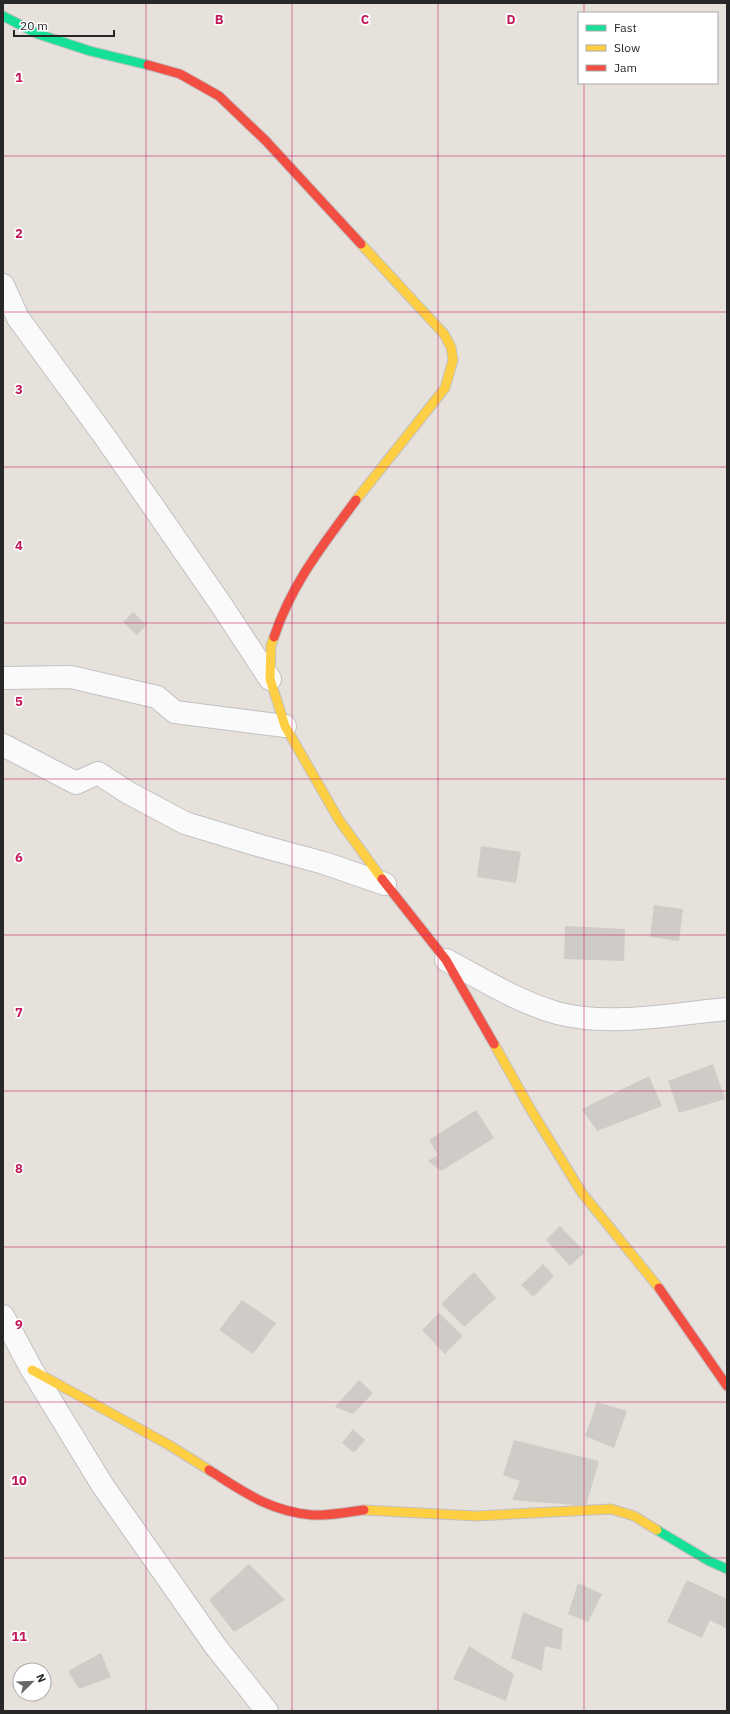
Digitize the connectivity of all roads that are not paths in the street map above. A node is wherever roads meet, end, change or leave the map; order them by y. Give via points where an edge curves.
1 (3, 16) edge
2 (3, 285) edge
3 (3, 678) edge
4 (270, 679) junction
5 (285, 726) junction
6 (3, 746) edge
7 (385, 884) junction
8 (446, 960) junction
9 (727, 1009) edge
10 (3, 1316) edge
11 (32, 1370) junction
12 (727, 1386) edge
13 (727, 1569) edge
14 (266, 1711) edge

1 - 4 street via 38,34 90,51 180,74 219,96 272,147 444,334 451,347 453,360 445,388 363,490 304,571 282,614 271,645
2 - 4 street via 18,318 110,444
3 - 5 street via 71,677 157,697 175,712
4 - 5 street
5 - 7 street via 339,820
6 - 7 street via 76,783 98,773 127,792 185,823 324,863
7 - 8 street
8 - 9 street via 519,998 557,1013 590,1018 624,1019
8 - 12 street via 531,1110 582,1192 666,1296
10 - 11 street
11 - 13 street via 169,1445 262,1503 286,1511 314,1515 364,1510 476,1516 611,1509 634,1516
11 - 14 street via 103,1486 216,1646

